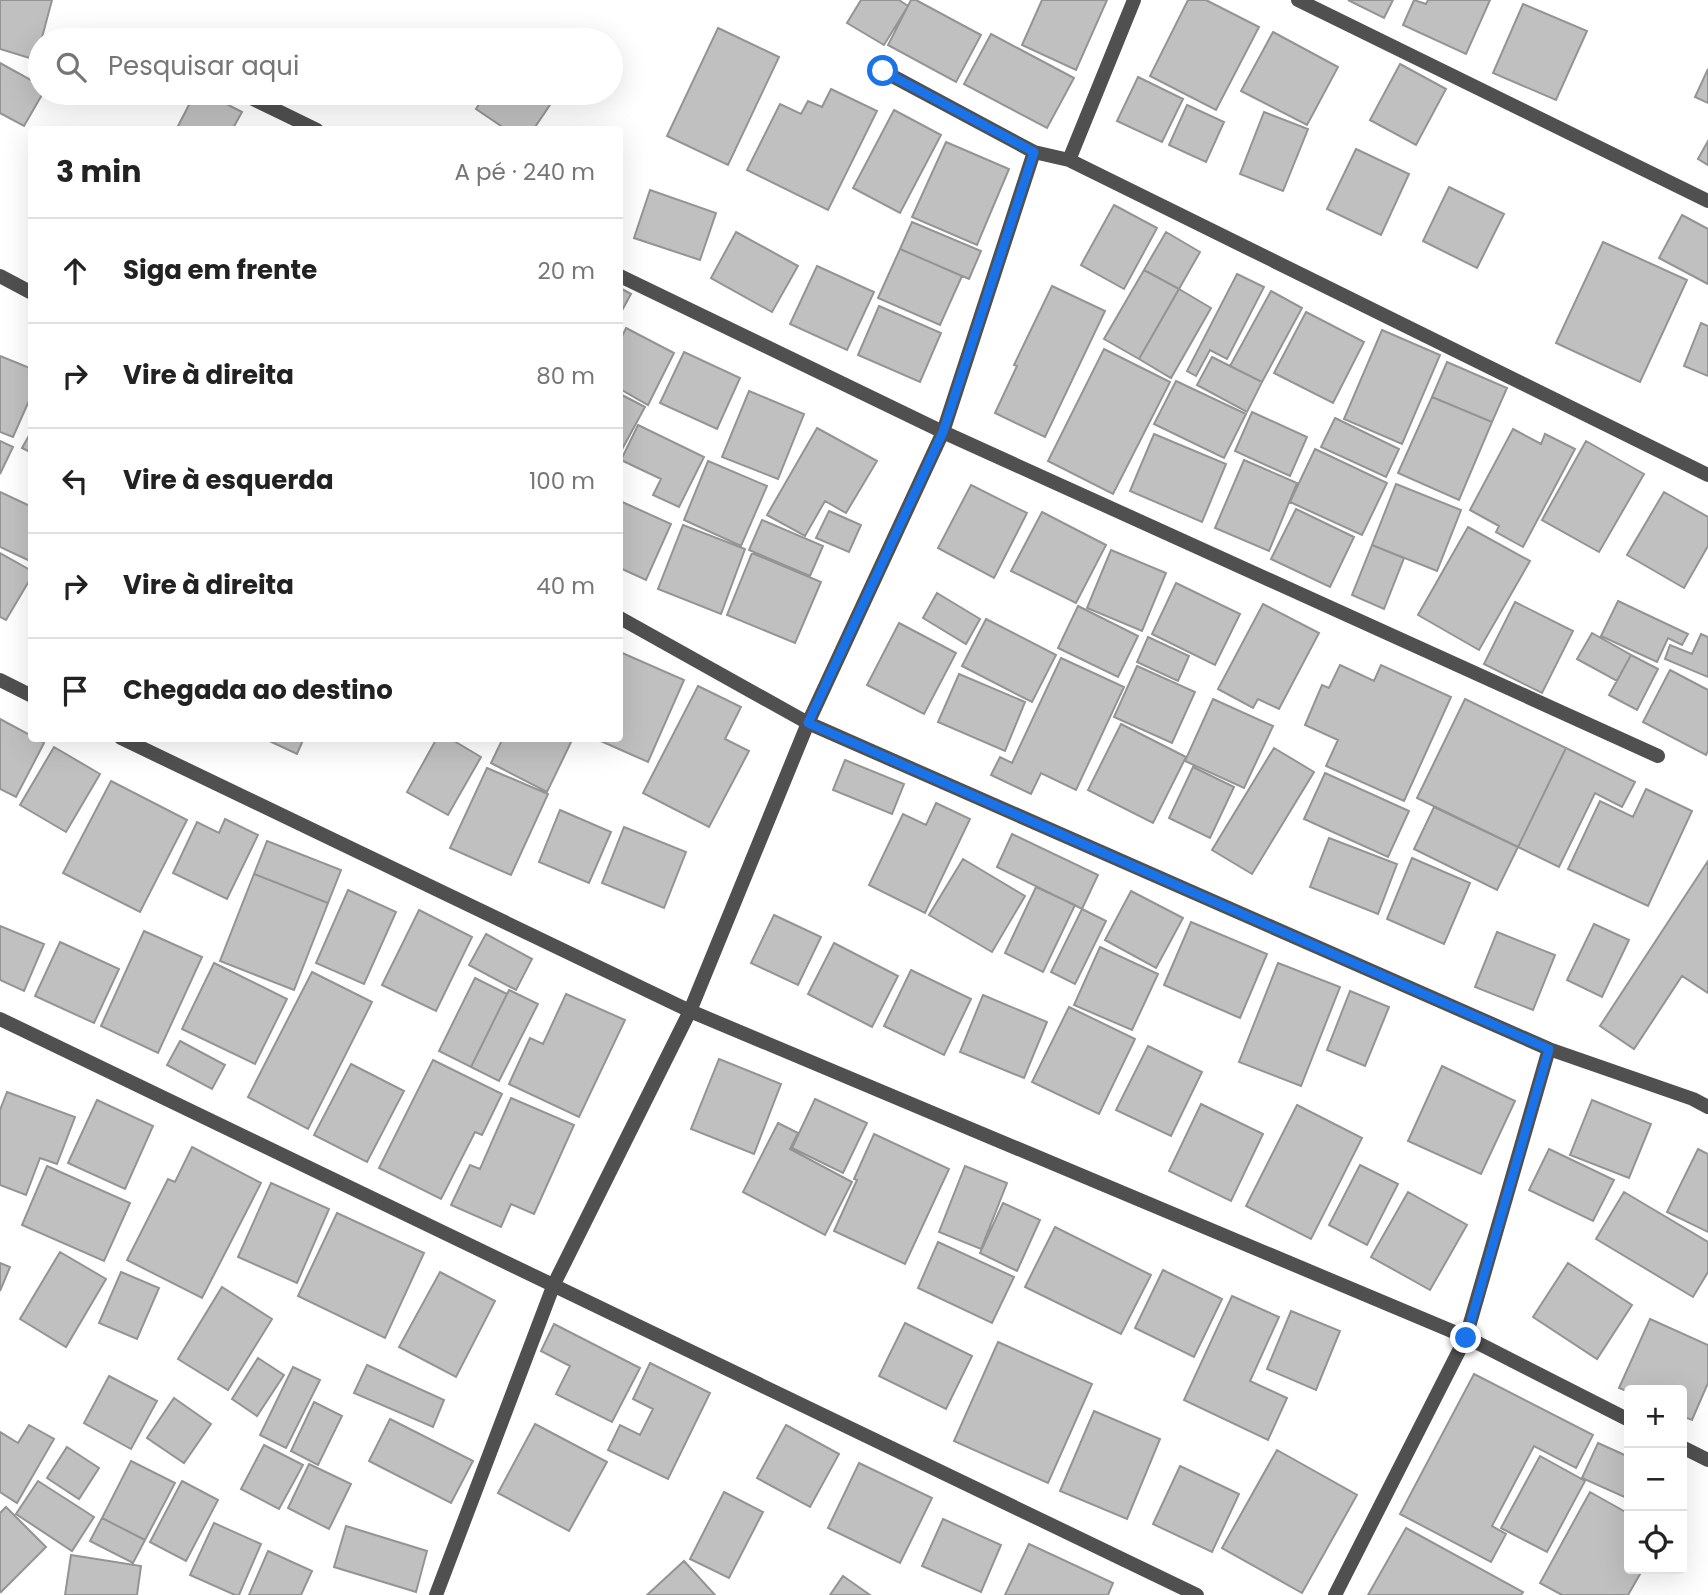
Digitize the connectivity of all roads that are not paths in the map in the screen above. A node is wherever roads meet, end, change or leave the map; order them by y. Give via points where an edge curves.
1 (1134, 0) edge
2 (1298, 0) edge
3 (883, 71) dead end
4 (266, 105) edge
5 (309, 126) edge
6 (1034, 152) junction
7 (1069, 160) junction
8 (1708, 201) edge
9 (0, 276) edge
10 (623, 277) edge
11 (28, 291) edge
12 (943, 432) junction
13 (1708, 475) edge
14 (623, 620) edge
15 (0, 680) edge
16 (28, 693) edge
17 (808, 723) junction
18 (129, 742) edge
19 (1658, 756) dead end
20 (691, 1011) junction
21 (0, 1019) edge
22 (1549, 1049) junction
23 (1708, 1107) edge
24 (554, 1284) junction
25 (1466, 1338) junction
26 (1624, 1417) edge
27 (1684, 1448) edge
28 (1708, 1460) edge
29 (436, 1595) edge
30 (1197, 1595) edge
31 (1335, 1595) edge

1 - 7 street
2 - 8 street
3 - 6 street
4 - 5 street
6 - 7 street
6 - 12 street
7 - 13 street
9 - 11 street
10 - 12 street
12 - 17 street
12 - 19 street
14 - 17 street
15 - 16 street
17 - 20 street
17 - 22 street
18 - 20 street
20 - 24 street
20 - 25 street
21 - 24 street
22 - 23 street
22 - 25 street
24 - 29 street
24 - 30 street
25 - 26 street
25 - 31 street
27 - 28 street

